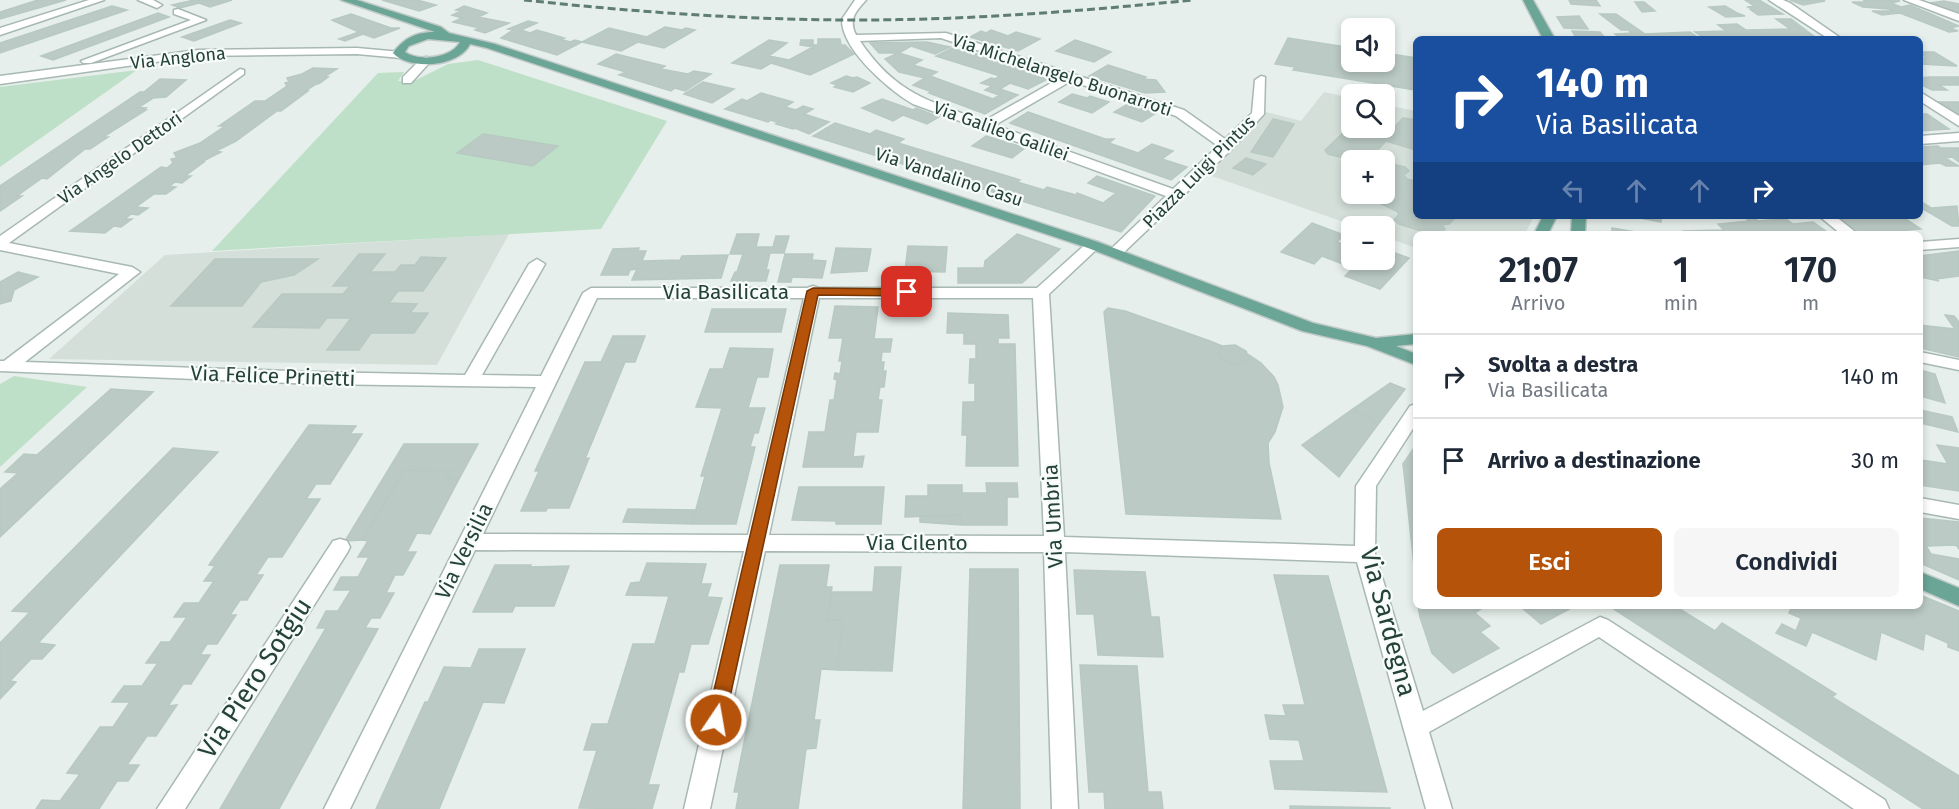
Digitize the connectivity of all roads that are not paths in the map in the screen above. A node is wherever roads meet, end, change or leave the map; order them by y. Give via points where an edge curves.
1 (99, 0) edge
2 (143, 0) edge
3 (346, 0) edge
4 (861, 0) edge
5 (1528, 0) edge
6 (1773, 0) edge
7 (1909, 0) edge
8 (157, 4) dead end
9 (178, 12) dead end
10 (1959, 18) edge
11 (418, 23) junction
12 (0, 32) edge
13 (445, 35) junction
14 (850, 35) junction
15 (1547, 36) edge
16 (1832, 36) edge
17 (420, 38) junction
18 (465, 41) junction
19 (403, 50) junction
20 (511, 54) junction
21 (450, 55) junction
22 (426, 60) junction
23 (240, 72) dead end
24 (52, 74) junction
25 (1070, 77) junction
26 (0, 80) edge
27 (407, 80) dead end
28 (1261, 80) dead end
29 (1923, 98) edge
30 (1959, 122) edge
31 (986, 125) junction
32 (1959, 137) edge
33 (1923, 140) edge
34 (1227, 146) junction
35 (1176, 195) junction
36 (1830, 219) edge
37 (1847, 231) edge
38 (1959, 243) edge
39 (0, 245) edge
40 (1093, 245) junction
41 (1923, 246) edge
42 (1115, 253) junction
43 (537, 264) dead end
44 (813, 291) junction
45 (591, 293) joint
46 (1041, 293) junction
47 (1413, 338) edge
48 (1372, 342) junction
49 (1923, 358) edge
50 (1413, 359) edge
51 (1959, 365) edge
52 (3, 367) edge
53 (470, 381) junction
54 (546, 382) junction
55 (1413, 416) edge
56 (1923, 506) edge
57 (1959, 512) edge
58 (469, 542) junction
59 (755, 542) junction
60 (1055, 544) junction
61 (340, 547) dead end
62 (1365, 554) junction
63 (1923, 581) edge
64 (1959, 597) edge
65 (1416, 727) junction
66 (170, 809) edge
67 (337, 809) edge
68 (697, 809) edge
69 (1065, 809) edge
70 (1439, 809) edge
71 (1876, 809) edge

1 - 12 street
2 - 8 street
3 - 11 main road
4 - 14 street via 847,20
5 - 15 main road
6 - 16 street
7 - 10 street
9 - 24 street via 201,20
11 - 13 main road
11 - 17 main road
13 - 17 main road
13 - 18 main road, Via Vandalino Casu
14 - 25 street, Via Michelangelo Buonarroti via 942,35
14 - 31 street, Via Galileo Galilei via 896,88 917,101
17 - 19 main road
18 - 20 main road, Via Vandalino Casu
18 - 21 main road via 462,49
19 - 22 main road via 407,59
19 - 24 street, Via Anglona via 198,53
20 - 21 main road, Via Vandalino Casu
20 - 40 main road, Via Vandalino Casu
21 - 22 main road, Via Vandalino Casu
22 - 27 street
23 - 39 street, Via Angelo Dettori
24 - 26 street, Via Anglona
25 - 31 street
25 - 34 street, Via Michelangelo Buonarroti via 1180,113
28 - 34 street, Piazza Luigi Pintus via 1258,114
29 - 30 street
31 - 35 street, Via Galileo Galilei
32 - 33 street
34 - 35 street, Piazza Luigi Pintus
35 - 42 street, Piazza Luigi Pintus
36 - 37 street
38 - 41 street
39 - 52 street, Via Angelo Dettori via 132,272
40 - 42 main road, Via Vandalino Casu
40 - 46 street
42 - 48 main road, Via Vandalino Casu via 1308,327
43 - 53 street
44 - 45 street, Via Basilicata
44 - 46 street, Via Basilicata
44 - 59 street
45 - 54 street, Via Versilia
46 - 60 street, Via Umbria
47 - 48 main road, Via Vandalino Casu
48 - 50 main road, Via Vandalino Casu
49 - 51 street
52 - 53 street, Via Felice Prinetti
53 - 54 street, Via Felice Prinetti
54 - 58 street, Via Versilia
55 - 62 street, Via Sardegna via 1366,486
56 - 57 street
58 - 59 street, Via Cilento
58 - 67 street, Via Versilia
59 - 60 street, Via Cilento
59 - 68 street
60 - 62 street, Via Cilento
60 - 69 street, Via Umbria
61 - 66 street, Via Piero Sotgiu
62 - 65 street, Via Sardegna
63 - 64 main road
65 - 70 street, Via Sardegna
65 - 71 street via 1600,626

